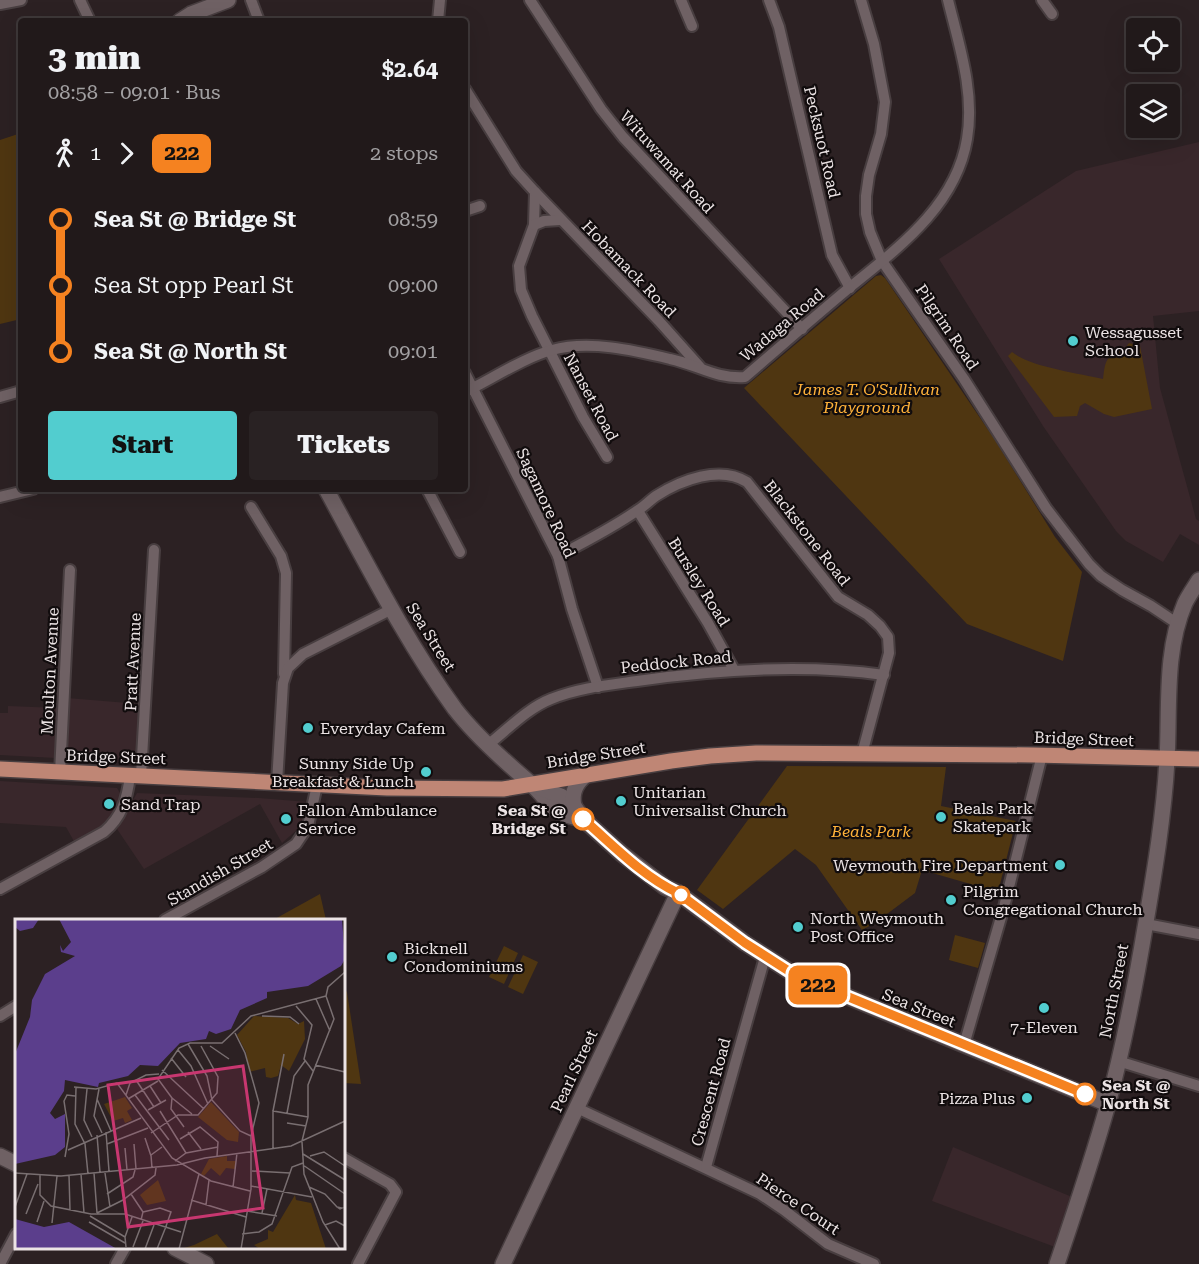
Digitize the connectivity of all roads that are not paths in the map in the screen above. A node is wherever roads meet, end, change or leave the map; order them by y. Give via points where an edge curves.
1 (21, 0) edge
2 (228, 0) edge
3 (251, 0) edge
4 (440, 0) edge
5 (530, 0) edge
6 (681, 0) edge
7 (769, 0) edge
8 (861, 0) edge
9 (948, 0) edge
10 (1042, 0) edge
11 (81, 1) edge
12 (0, 4) edge
13 (1052, 14) dead end
14 (89, 18) edge
15 (186, 18) edge
16 (258, 18) edge
17 (438, 18) edge
18 (692, 26) dead end
19 (468, 94) edge
20 (535, 192) junction
21 (480, 206) dead end
22 (468, 210) edge
23 (560, 220) junction
24 (534, 225) junction
25 (882, 261) junction
26 (850, 288) junction
27 (802, 329) junction
28 (550, 351) junction
29 (700, 367) junction
30 (469, 390) edge
31 (18, 392) edge
32 (0, 397) edge
33 (607, 457) dead end
34 (21, 492) edge
35 (328, 492) edge
36 (429, 492) edge
37 (0, 497) edge
38 (251, 507) dead end
39 (638, 511) junction
40 (154, 550) dead end
41 (460, 552) dead end
42 (558, 556) junction
43 (70, 570) dead end
44 (1199, 580) edge
45 (392, 609) junction
46 (1178, 624) junction
47 (734, 670) junction
48 (884, 675) junction
49 (284, 678) junction
50 (598, 687) junction
51 (489, 744) junction
52 (862, 754) junction
53 (1042, 755) junction
54 (1167, 759) junction
55 (1199, 759) edge
56 (0, 769) edge
57 (60, 773) junction
58 (588, 774) junction
59 (135, 776) junction
60 (277, 783) junction
61 (317, 785) junction
62 (532, 785) junction
63 (574, 806) junction
64 (583, 819) junction
65 (0, 889) edge
66 (678, 893) junction
67 (169, 919) edge
68 (1146, 924) junction
69 (1199, 934) edge
70 (765, 957) junction
71 (15, 1007) edge
72 (0, 1016) edge
73 (964, 1045) junction
74 (1118, 1061) junction
75 (1199, 1086) edge
76 (1108, 1104) junction
77 (577, 1108) junction
78 (0, 1156) edge
79 (345, 1159) edge
80 (15, 1164) edge
81 (706, 1167) junction
82 (15, 1236) edge
83 (124, 1249) edge
84 (177, 1249) edge
85 (0, 1264) edge
86 (116, 1264) edge
87 (206, 1264) edge
88 (358, 1264) edge
89 (503, 1264) edge
90 (874, 1264) edge
91 (1057, 1264) edge

1 - 12 street
2 - 15 street
3 - 16 street
4 - 17 street
5 - 27 street, Wituwamat Road via 601,110 623,137
6 - 18 street
7 - 26 street, Pecksuot Road via 779,27 832,255
8 - 25 street, Pilgrim Road via 885,102 866,196 870,232
9 - 25 street via 965,68 967,140 946,194 924,222
10 - 13 street
11 - 14 street
19 - 20 street, Hobamack Road via 516,171
20 - 23 street, Hobamack Road
20 - 24 street, Nanset Road
21 - 22 street
23 - 24 street
23 - 29 street, Hobamack Road
24 - 28 street, Nanset Road via 519,266 519,279 524,299
25 - 26 street, Wadaga Road
25 - 46 street, Pilgrim Road via 955,365 1046,508 1089,564 1101,576
26 - 27 street, Wadaga Road
27 - 29 street, Wadaga Road via 745,376 730,378
28 - 29 street, Wadaga Road via 595,346
28 - 30 street, Wadaga Road
28 - 33 street, Nanset Road
30 - 42 street, Sagamore Road
31 - 32 street
34 - 37 street
35 - 45 street, Sea Street
36 - 41 street
38 - 49 street via 281,556 286,573
39 - 42 street, Blackstone Road
39 - 47 street, Bursley Road
39 - 48 street, Blackstone Road via 657,495 692,479 724,474 747,482 838,597 868,615 888,637
40 - 59 street, Pratt Avenue
42 - 50 street, Sagamore Road
43 - 57 street, Moulton Avenue
44 - 46 street, North Street
45 - 49 street via 303,654 294,660
45 - 51 street, Sea Street via 456,709
46 - 54 street, North Street via 1167,698
47 - 48 street, Peddock Road
47 - 50 street, Peddock Road
48 - 52 street, Blackstone Road
49 - 60 street
50 - 51 street, Peddock Road via 538,705
51 - 62 street, Sea Street
52 - 53 main road, Bridge Street
52 - 58 main road, Bridge Street via 710,756
53 - 54 main road, Bridge Street
53 - 73 street
54 - 55 main road, Bridge Street
54 - 68 street, North Street
56 - 57 main road, Bridge Street
57 - 59 main road, Bridge Street
58 - 62 main road, Bridge Street
58 - 63 street via 575,788
59 - 60 main road, Bridge Street
59 - 65 street, Pratt Avenue via 113,825
60 - 61 main road, Bridge Street
61 - 62 main road, Bridge Street via 503,789
61 - 67 street, Standish Street via 308,826 296,844
62 - 63 street, Sea Street via 561,796
62 - 64 street, Sea Street via 557,812
63 - 64 street, Sea Street
64 - 66 street, Sea Street via 665,887
66 - 70 street, Sea Street
66 - 77 street, Pearl Street
68 - 69 street
68 - 74 street, North Street
70 - 73 street, Sea Street via 827,990
70 - 81 street, Crescent Road
71 - 72 street
73 - 76 street, Sea Street
74 - 75 street
74 - 76 street, North Street
76 - 91 street, North Street
77 - 81 street, Crescent Road
77 - 89 street, Pearl Street
78 - 80 street
79 - 88 street via 390,1184 396,1192
81 - 90 street, Pierce Court via 760,1194 828,1244
82 - 85 street
83 - 86 street
84 - 87 street

